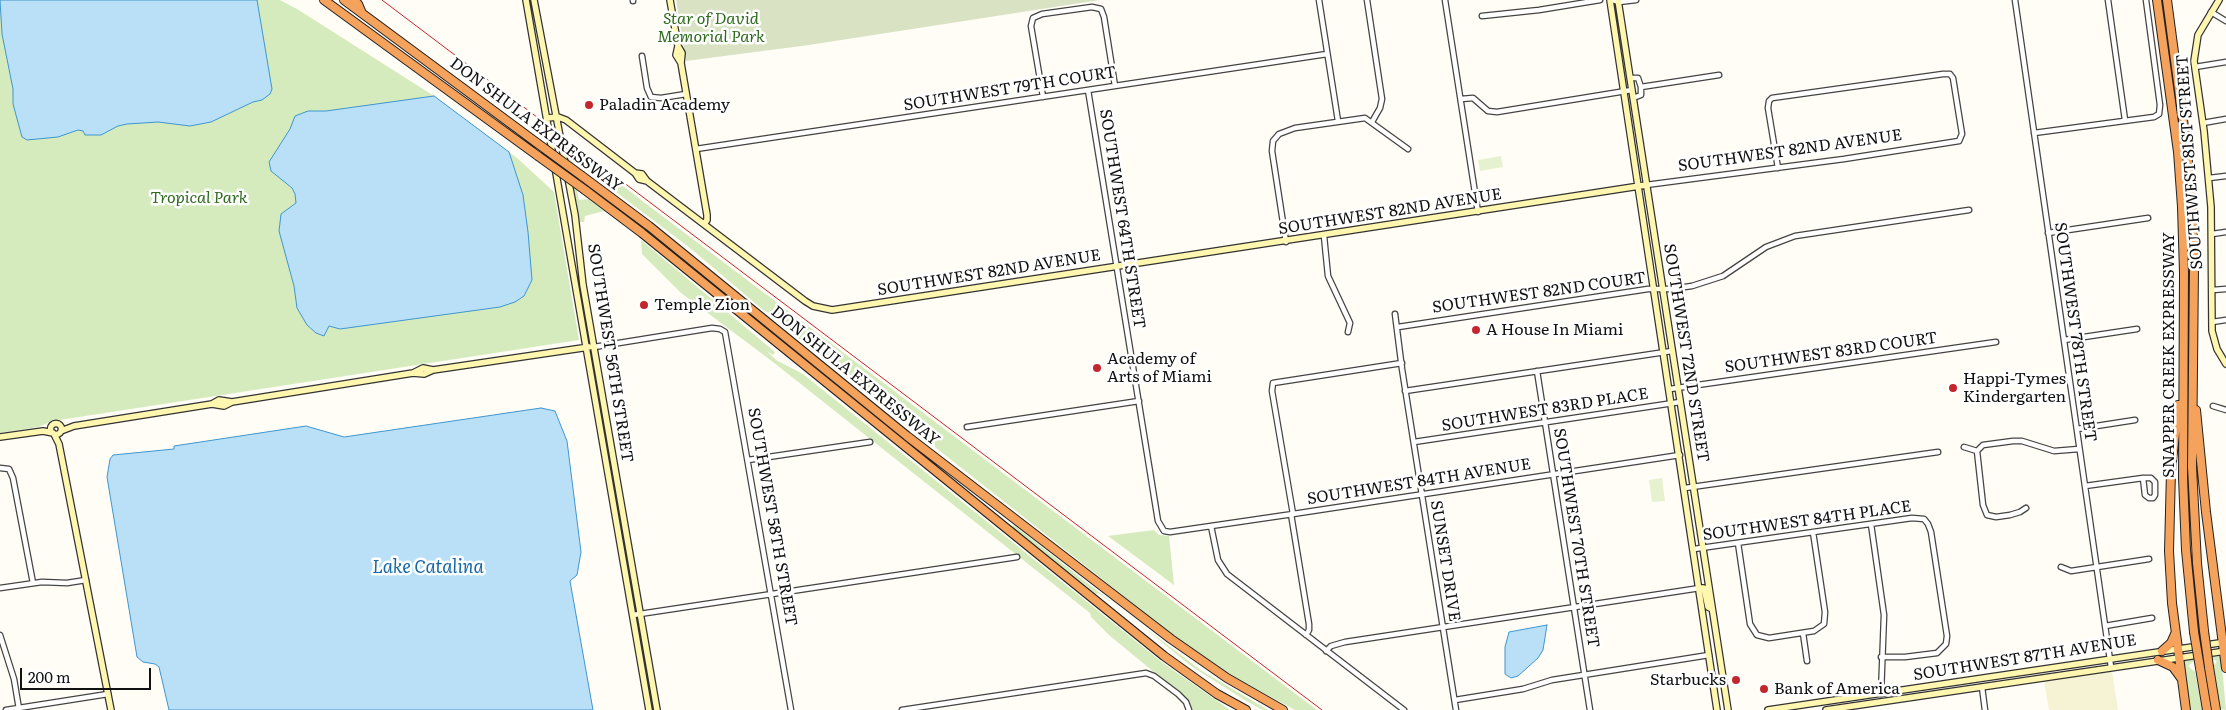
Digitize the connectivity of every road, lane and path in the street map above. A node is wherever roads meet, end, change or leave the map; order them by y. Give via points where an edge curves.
1 (323, 0) edge
2 (344, 0) edge
3 (354, 0) edge
4 (526, 0) edge
5 (534, 0) edge
6 (670, 0) edge
7 (1319, 0) edge
8 (1367, 0) edge
9 (1445, 0) edge
10 (1600, 0) edge
11 (1636, 0) edge
12 (2015, 0) edge
13 (2108, 0) edge
14 (2146, 0) edge
15 (2157, 0) edge
16 (2167, 0) edge
17 (2219, 0) edge
18 (1615, 1) edge
19 (2211, 12) junction
20 (362, 13) junction
21 (1482, 16) dead end
22 (2226, 21) edge
23 (1328, 54) junction
24 (642, 56) dead end
25 (2226, 62) edge
26 (2195, 67) junction
27 (1719, 76) dead end
28 (1630, 78) junction
29 (1114, 86) junction
30 (1641, 86) junction
31 (1088, 90) junction
32 (1632, 90) junction
33 (1624, 92) junction
34 (686, 94) junction
35 (1043, 97) junction
36 (1633, 98) junction
37 (1460, 99) junction
38 (558, 117) junction
39 (546, 118) junction
40 (2226, 119) edge
41 (2125, 120) junction
42 (1338, 121) junction
43 (1372, 122) junction
44 (2202, 122) junction
45 (2034, 133) junction
46 (696, 149) junction
47 (1408, 149) dead end
48 (1778, 168) junction
49 (2226, 176) edge
50 (2209, 178) junction
51 (1646, 186) junction
52 (1639, 187) junction
53 (1969, 210) dead end
54 (1478, 212) junction
55 (2148, 218) dead end
56 (704, 224) junction
57 (2226, 232) edge
58 (2048, 233) junction
59 (2212, 234) junction
60 (1324, 236) junction
61 (1286, 242) junction
62 (1117, 267) junction
63 (1654, 289) junction
64 (1663, 289) junction
65 (2226, 289) edge
66 (2212, 290) junction
67 (1395, 314) dead end
68 (2226, 320) edge
69 (2212, 322) junction
70 (1398, 327) junction
71 (2137, 329) dead end
72 (1348, 332) dead end
73 (2064, 340) junction
74 (1996, 342) dead end
75 (586, 347) junction
76 (594, 347) junction
77 (1672, 351) junction
78 (1664, 352) junction
79 (1402, 363) junction
80 (2226, 364) edge
81 (1538, 371) junction
82 (2192, 371) junction
83 (2183, 373) junction
84 (1678, 387) junction
85 (1670, 389) junction
86 (1405, 391) junction
87 (1139, 401) junction
88 (1680, 402) junction
89 (1672, 404) junction
90 (2213, 406) dead end
91 (2226, 410) edge
92 (2135, 420) dead end
93 (1546, 422) junction
94 (59, 424) junction
95 (52, 425) junction
96 (74, 426) junction
97 (967, 427) dead end
98 (2077, 428) junction
99 (43, 431) junction
100 (57, 432) junction
101 (0, 437) edge
102 (870, 442) dead end
103 (1414, 442) junction
104 (1964, 447) dead end
105 (2079, 449) junction
106 (1976, 450) junction
107 (1938, 452) dead end
108 (1688, 453) junction
109 (1680, 455) junction
110 (748, 460) junction
111 (0, 468) edge
112 (616, 471) junction
113 (608, 472) junction
114 (1553, 475) junction
115 (2143, 478) junction
116 (2085, 486) junction
117 (1693, 487) junction
118 (1685, 488) junction
119 (1422, 494) junction
120 (2026, 508) dead end
121 (1292, 514) junction
122 (1871, 524) junction
123 (1211, 526) junction
124 (1162, 530) joint
125 (1813, 532) junction
126 (1738, 543) junction
127 (1702, 548) junction
128 (1694, 549) junction
129 (1017, 557) dead end
130 (2149, 559) dead end
131 (2061, 567) dead end
132 (2096, 568) junction
133 (86, 580) junction
134 (33, 583) junction
135 (0, 588) edge
136 (1700, 588) junction
137 (771, 594) junction
138 (1574, 608) junction
139 (1712, 609) junction
140 (640, 614) junction
141 (632, 615) junction
142 (2152, 618) dead end
143 (2219, 622) junction
144 (2105, 626) junction
145 (1443, 628) junction
146 (2176, 632) junction
147 (2226, 632) edge
148 (1803, 633) junction
149 (0, 635) edge
150 (1306, 635) junction
151 (2224, 642) edge
152 (2178, 648) junction
153 (1326, 650) junction
154 (2162, 651) junction
155 (2225, 651) edge
156 (1709, 656) junction
157 (1881, 657) junction
158 (2179, 658) junction
159 (2109, 659) junction
160 (2158, 660) junction
161 (1807, 661) dead end
162 (2111, 667) junction
163 (2226, 668) edge
164 (2044, 669) junction
165 (1585, 675) junction
166 (2044, 677) junction
167 (1981, 679) junction
168 (2182, 679) junction
169 (1936, 686) junction
170 (1982, 687) junction
171 (108, 694) junction
172 (1881, 694) junction
173 (1928, 695) junction
174 (1455, 700) junction
175 (1885, 701) junction
176 (1801, 708) edge
177 (1854, 708) edge
178 (19, 709) edge
179 (6, 710) edge
180 (111, 710) edge
181 (649, 710) edge
182 (657, 710) edge
183 (791, 710) edge
184 (902, 710) edge
185 (1189, 710) edge
186 (1246, 710) edge
187 (1283, 710) edge
188 (1404, 710) edge
189 (1456, 710) edge
190 (1590, 710) edge
191 (1717, 710) edge
192 (1728, 710) edge
193 (1768, 710) edge
194 (1826, 710) edge
195 (1986, 710) edge
196 (2186, 710) edge
197 (2207, 710) edge
198 (2216, 710) edge

1 - 186 highway, DON SHULA EXPRESSWAY, bridge via 642,233 1164,656
2 - 20 highway, DON SHULA EXPRESSWAY
3 - 20 highway
4 - 39 main road, SOUTHWEST 56TH STREET
5 - 38 main road, SOUTHWEST 56TH STREET
6 - 34 main road
7 - 23 street
8 - 43 street via 1382,98
9 - 37 street
10 - 21 street
11 - 18 street
12 - 45 street, SOUTHWEST 78TH STREET
13 - 41 street
14 - 41 street via 2159,113
15 - 83 highway, SNAPPER CREEK EXPRESSWAY via 2182,199
16 - 82 highway, SNAPPER CREEK EXPRESSWAY via 2190,180 2194,248
17 - 19 main road, SOUTHWEST 81ST STREET
18 - 28 main road, SOUTHWEST 72ND STREET
18 - 33 main road, SOUTHWEST 72ND STREET
19 - 22 street
19 - 26 main road, SOUTHWEST 81ST STREET via 2197,40
20 - 187 highway, DON SHULA EXPRESSWAY, bridge via 648,226 907,436 1171,639 1227,678
23 - 29 street, SOUTHWEST 79TH COURT
23 - 42 street
24 - 34 street via 651,97
25 - 26 street
26 - 44 main road, SOUTHWEST 81ST STREET
27 - 30 street
28 - 30 street via 1638,78
28 - 32 main road, SOUTHWEST 72ND STREET
29 - 31 street, SOUTHWEST 79TH COURT
29 - 35 street via 1104,17 1100,9 1092,7 1042,14 1033,18 1031,26
30 - 36 street via 1641,95
31 - 35 street, SOUTHWEST 79TH COURT
31 - 62 street, SOUTHWEST 64TH STREET
32 - 33 street
32 - 36 main road, SOUTHWEST 72ND STREET
33 - 37 street via 1497,112 1487,110 1475,99
33 - 52 main road, SOUTHWEST 72ND STREET
34 - 46 main road
35 - 46 street, SOUTHWEST 79TH COURT
36 - 51 main road, SOUTHWEST 72ND STREET
37 - 54 street
38 - 39 main road
38 - 56 main road
38 - 76 main road, SOUTHWEST 56TH STREET
39 - 75 main road, SOUTHWEST 56TH STREET
40 - 44 street
41 - 45 street
42 - 43 street via 1365,118
42 - 61 street via 1287,130 1273,141 1272,158
43 - 47 street
44 - 50 main road, SOUTHWEST 81ST STREET
45 - 58 street, SOUTHWEST 78TH STREET
46 - 56 main road via 707,218
48 - 48 street, SOUTHWEST 82ND AVENUE via 1768,108 1770,100 1786,95 1950,74 1954,82 1961,139
48 - 51 street, SOUTHWEST 82ND AVENUE
49 - 50 street
50 - 59 main road, SOUTHWEST 81ST STREET
51 - 52 main road, SOUTHWEST 82ND AVENUE
51 - 64 main road, SOUTHWEST 72ND STREET
52 - 54 main road, SOUTHWEST 82ND AVENUE
52 - 63 main road, SOUTHWEST 72ND STREET
53 - 64 street, SOUTHWEST 82ND COURT via 1795,236 1766,247 1719,278 1688,287
54 - 60 main road, SOUTHWEST 82ND AVENUE
55 - 58 street
56 - 62 main road, SOUTHWEST 82ND AVENUE via 802,298 822,309 839,310
57 - 59 street
58 - 73 street, SOUTHWEST 78TH STREET
59 - 66 main road, SOUTHWEST 81ST STREET
60 - 61 main road, SOUTHWEST 82ND AVENUE
60 - 72 street via 1328,276 1350,323
61 - 62 main road, SOUTHWEST 82ND AVENUE
62 - 87 street, SOUTHWEST 64TH STREET
63 - 64 street, SOUTHWEST 82ND COURT
63 - 70 street, SOUTHWEST 82ND COURT
63 - 78 main road, SOUTHWEST 72ND STREET
64 - 77 main road, SOUTHWEST 72ND STREET
65 - 66 street
66 - 69 main road, SOUTHWEST 81ST STREET
67 - 70 street, SUNSET DRIVE
68 - 69 street
69 - 80 main road, SOUTHWEST 81ST STREET via 2215,343
70 - 79 street, SUNSET DRIVE
71 - 73 street
73 - 98 street, SOUTHWEST 78TH STREET
74 - 84 street, SOUTHWEST 83RD COURT
75 - 76 main road
75 - 96 main road via 232,402 219,400 212,404
75 - 113 main road, SOUTHWEST 56TH STREET
76 - 110 street, SOUTHWEST 58TH STREET via 722,329 727,338
76 - 112 main road, SOUTHWEST 56TH STREET
77 - 78 street
77 - 84 main road, SOUTHWEST 72ND STREET
78 - 81 street
78 - 85 main road, SOUTHWEST 72ND STREET
79 - 86 street, SUNSET DRIVE
79 - 121 street via 1273,383
81 - 86 street
81 - 93 street, SOUTHWEST 70TH STREET
82 - 143 highway
82 - 198 highway, SNAPPER CREEK EXPRESSWAY, bridge via 2193,507 2204,631
83 - 146 highway via 2170,502 2170,566
83 - 197 highway, SNAPPER CREEK EXPRESSWAY, bridge via 2184,511 2194,632
84 - 85 street, SOUTHWEST 83RD COURT
84 - 88 main road, SOUTHWEST 72ND STREET
85 - 89 main road, SOUTHWEST 72ND STREET
86 - 103 street, SUNSET DRIVE
87 - 97 street
87 - 124 street, SOUTHWEST 64TH STREET
88 - 89 street, SOUTHWEST 83RD PLACE
88 - 108 main road, SOUTHWEST 72ND STREET
89 - 93 street, SOUTHWEST 83RD PLACE
89 - 109 main road, SOUTHWEST 72ND STREET
90 - 91 street
92 - 98 street
93 - 103 street, SOUTHWEST 83RD PLACE
93 - 114 street, SOUTHWEST 70TH STREET
94 - 95 main road
94 - 96 main road
94 - 100 main road
95 - 99 main road
95 - 100 main road via 51,430
96 - 100 main road
98 - 105 street, SOUTHWEST 78TH STREET
99 - 100 main road
99 - 101 main road
100 - 133 main road
102 - 110 street
103 - 119 street, SUNSET DRIVE
104 - 106 street
105 - 106 street via 2051,451 2013,441 1983,444
105 - 116 street, SOUTHWEST 78TH STREET
106 - 120 street via 1987,515 2012,515
107 - 117 street
108 - 109 main road
108 - 117 main road, SOUTHWEST 72ND STREET
109 - 114 street, SOUTHWEST 84TH AVENUE
109 - 118 main road, SOUTHWEST 72ND STREET
110 - 137 street, SOUTHWEST 58TH STREET
111 - 134 street via 8,469 13,478
112 - 113 main road
112 - 140 main road, SOUTHWEST 56TH STREET
113 - 141 main road, SOUTHWEST 56TH STREET
114 - 119 street, SOUTHWEST 84TH AVENUE
114 - 138 street, SOUTHWEST 70TH STREET
115 - 115 street via 2145,495 2153,498 2154,481
115 - 116 street
116 - 132 street, SOUTHWEST 78TH STREET
117 - 118 street
117 - 127 main road, SOUTHWEST 72ND STREET
118 - 128 main road, SOUTHWEST 72ND STREET
119 - 121 street, SOUTHWEST 84TH AVENUE
119 - 145 street, SUNSET DRIVE
121 - 123 street, SOUTHWEST 84TH AVENUE
121 - 150 street via 1309,624
122 - 125 street, SOUTHWEST 84TH PLACE
122 - 157 street via 1884,612
122 - 157 street, SOUTHWEST 84TH PLACE via 1912,518 1927,522 1946,644 1937,653
123 - 124 street, SOUTHWEST 84TH AVENUE via 1170,532
123 - 150 street via 1217,556 1225,572
125 - 126 street, SOUTHWEST 84TH PLACE
125 - 148 street via 1824,624 1817,630
126 - 127 street, SOUTHWEST 84TH PLACE
126 - 148 street via 1750,622 1757,635 1767,638
127 - 128 street, SOUTHWEST 84TH PLACE
127 - 139 main road, SOUTHWEST 72ND STREET
128 - 136 main road, SOUTHWEST 72ND STREET
129 - 137 street
130 - 132 street
131 - 132 street via 2071,571
132 - 144 street, SOUTHWEST 78TH STREET
133 - 134 street
133 - 171 main road
134 - 135 street
136 - 138 street
136 - 139 main road via 1704,588 1708,607
136 - 156 main road, SOUTHWEST 72ND STREET
137 - 140 street
137 - 183 street, SOUTHWEST 58TH STREET
138 - 145 street
138 - 165 street, SOUTHWEST 70TH STREET
139 - 192 main road, SOUTHWEST 72ND STREET
140 - 141 street
140 - 182 main road, SOUTHWEST 56TH STREET
141 - 181 main road, SOUTHWEST 56TH STREET
142 - 144 street
143 - 147 highway
143 - 151 highway
144 - 159 street, SOUTHWEST 78TH STREET
145 - 153 street via 1341,643
145 - 174 street, SUNSET DRIVE
146 - 152 highway
146 - 154 highway
148 - 161 street
149 - 178 street via 14,678
150 - 153 street
151 - 152 main road, SOUTHWEST 87TH AVENUE
151 - 155 highway
152 - 154 main road, SOUTHWEST 87TH AVENUE
152 - 158 highway
153 - 188 street
154 - 159 main road, SOUTHWEST 87TH AVENUE
155 - 158 main road, SOUTHWEST 87TH AVENUE
155 - 163 highway
156 - 165 street
156 - 191 main road, SOUTHWEST 72ND STREET
157 - 172 street
158 - 160 main road, SOUTHWEST 87TH AVENUE
158 - 168 highway
159 - 162 street, SOUTHWEST 78TH STREET
159 - 164 main road, SOUTHWEST 87TH AVENUE
160 - 162 main road, SOUTHWEST 87TH AVENUE
160 - 168 highway via 2173,668
162 - 166 main road, SOUTHWEST 87TH AVENUE
164 - 166 main road
164 - 167 main road, SOUTHWEST 87TH AVENUE
165 - 174 street
165 - 190 street, SOUTHWEST 70TH STREET
166 - 170 main road, SOUTHWEST 87TH AVENUE
167 - 169 main road, SOUTHWEST 87TH AVENUE
167 - 170 main road
168 - 196 highway
169 - 172 main road, SOUTHWEST 87TH AVENUE
169 - 173 main road
170 - 173 main road, SOUTHWEST 87TH AVENUE
170 - 195 street
171 - 178 street
171 - 180 main road
172 - 175 main road
172 - 176 main road, SOUTHWEST 87TH AVENUE
173 - 175 main road, SOUTHWEST 87TH AVENUE
174 - 189 street, SUNSET DRIVE
175 - 177 main road, SOUTHWEST 87TH AVENUE
176 - 193 main road, SOUTHWEST 87TH AVENUE
177 - 194 main road, SOUTHWEST 87TH AVENUE
178 - 179 street
184 - 185 street via 1146,673 1170,688 1186,702

